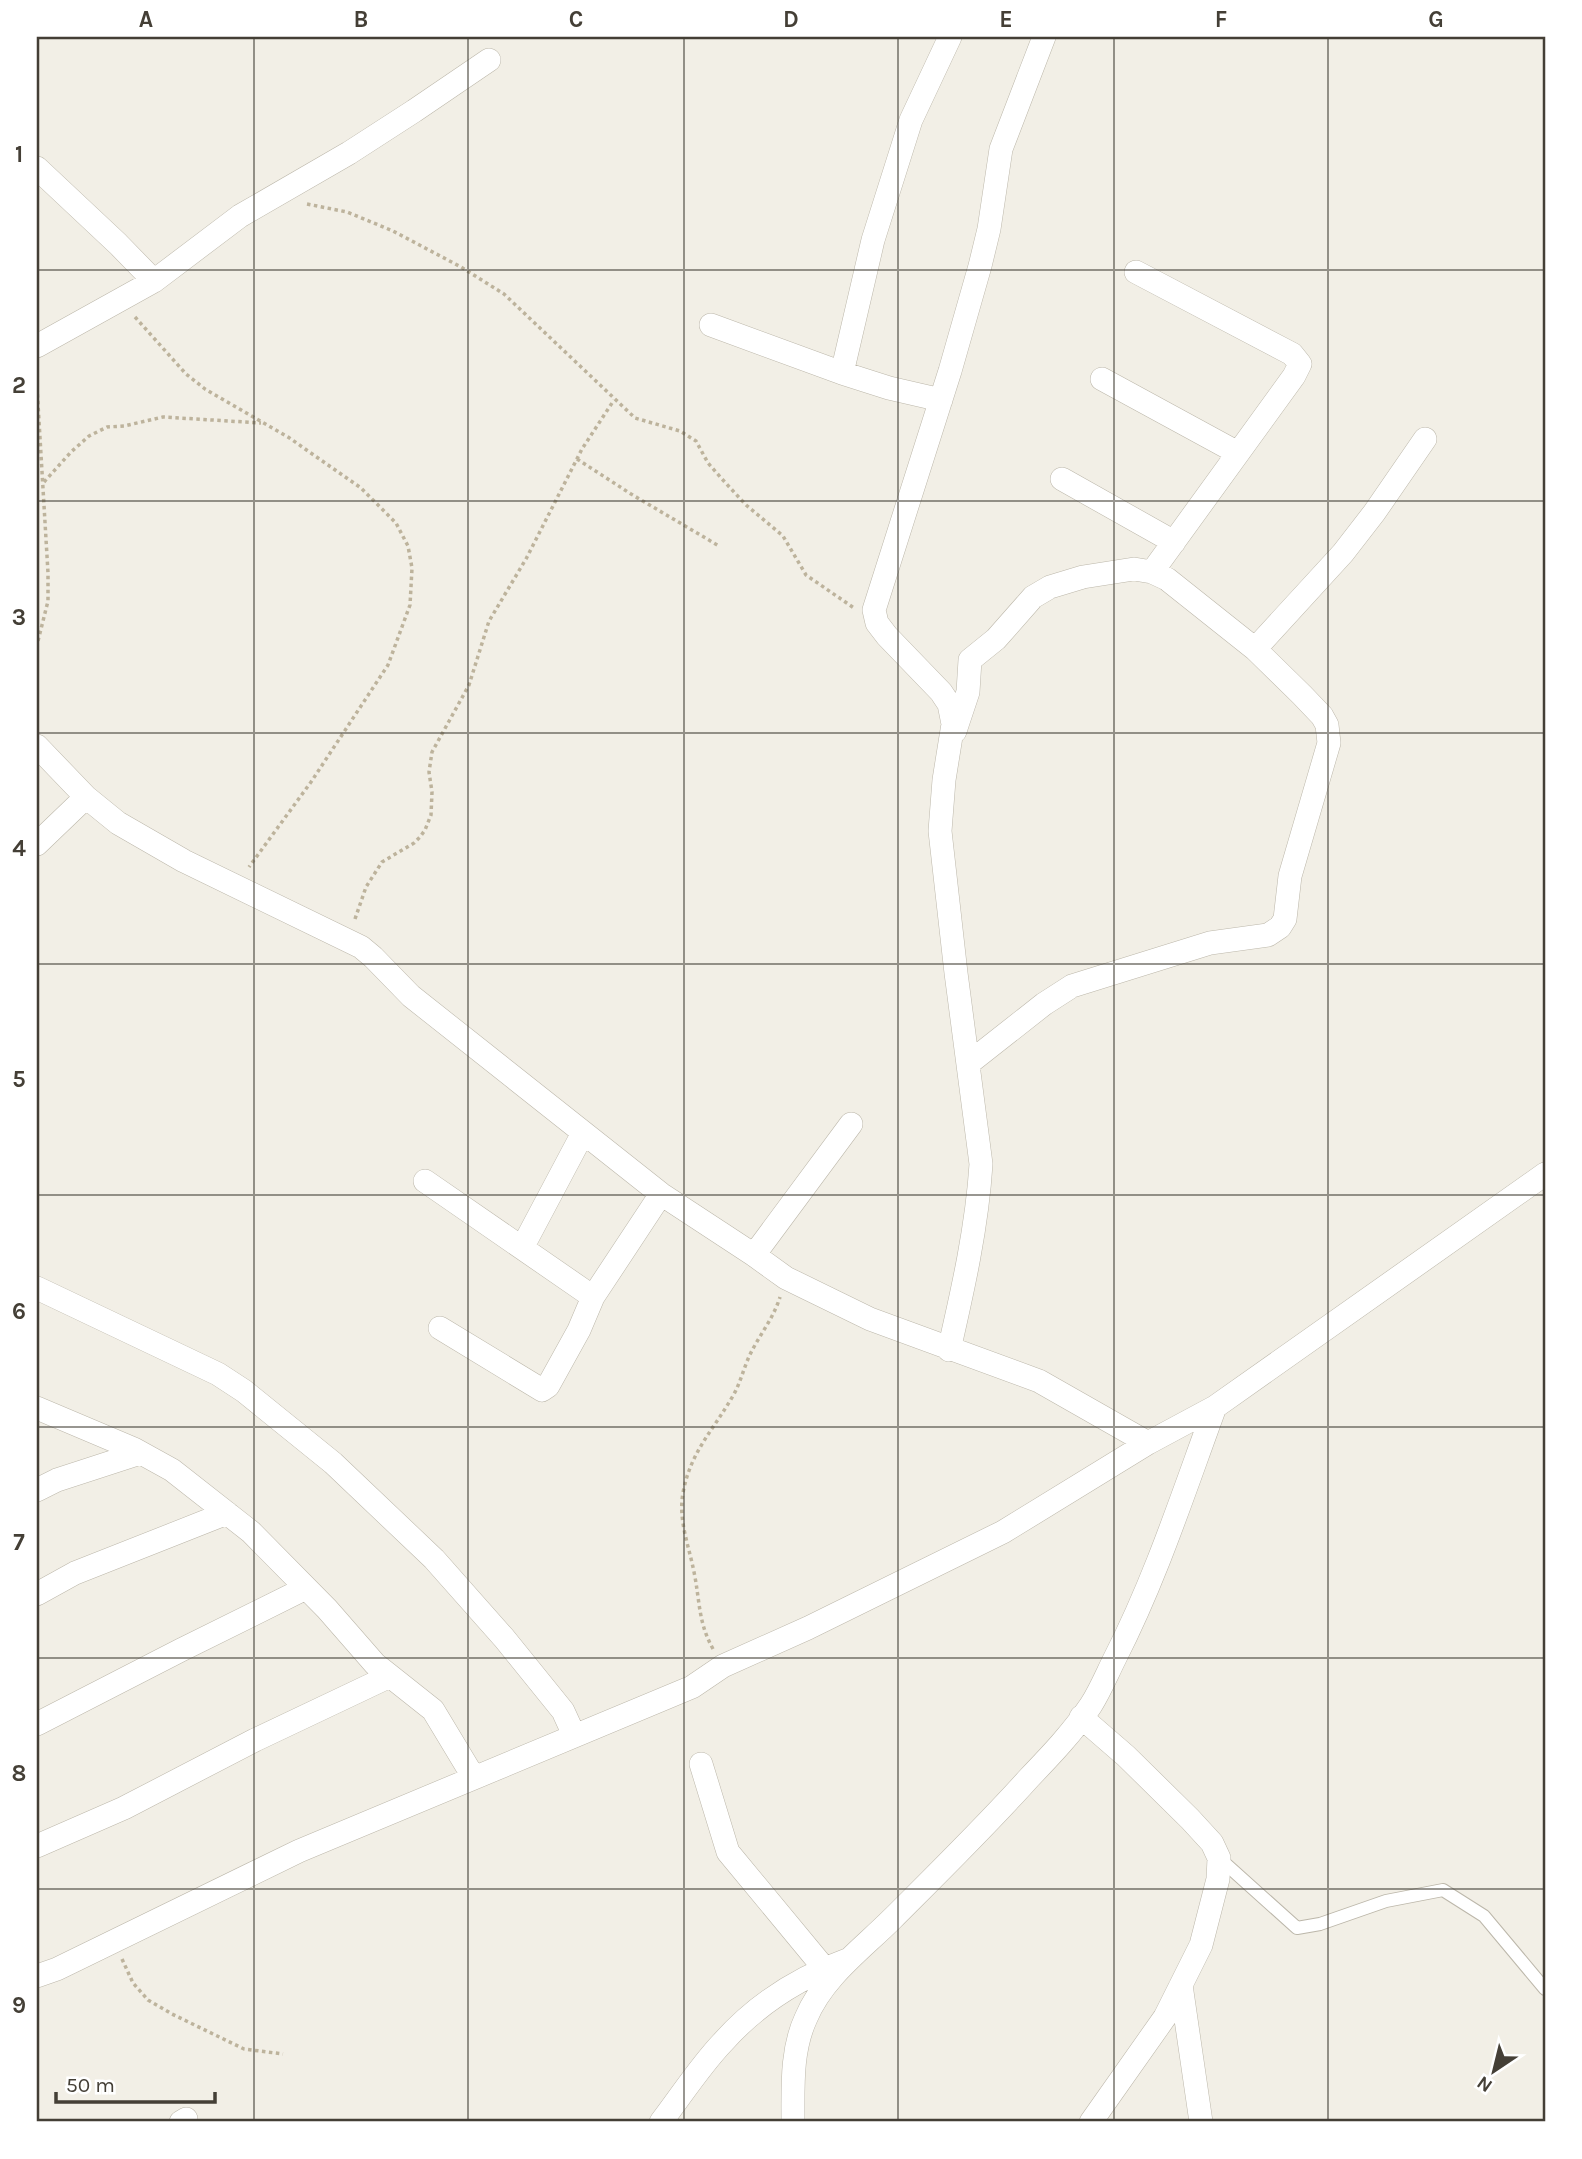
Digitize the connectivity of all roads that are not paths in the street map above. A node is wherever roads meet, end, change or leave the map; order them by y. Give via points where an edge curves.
1 (950, 37) edge
2 (1044, 37) edge
3 (489, 60) dead end
4 (37, 167) edge
5 (1136, 272) dead end
6 (154, 281) junction
7 (711, 325) dead end
8 (37, 346) edge
9 (842, 373) junction
10 (1102, 379) dead end
11 (941, 400) junction
12 (1425, 439) dead end
13 (1238, 453) junction
14 (1062, 479) dead end
15 (1174, 542) junction
16 (1152, 572) junction
17 (1255, 649) junction
18 (952, 737) junction
19 (37, 746) edge
20 (86, 797) junction
21 (37, 844) edge
22 (969, 1063) junction
23 (851, 1124) dead end
24 (583, 1133) junction
25 (1545, 1174) edge
26 (425, 1181) dead end
27 (661, 1194) junction
28 (522, 1248) junction
29 (754, 1255) junction
30 (37, 1288) edge
31 (593, 1297) junction
32 (440, 1328) dead end
33 (949, 1350) junction
34 (1215, 1407) junction
35 (37, 1408) edge
36 (1148, 1443) junction
37 (140, 1453) junction
38 (37, 1490) edge
39 (227, 1513) junction
40 (306, 1588) junction
41 (37, 1594) edge
42 (390, 1676) junction
43 (1081, 1717) junction
44 (37, 1724) edge
45 (574, 1735) junction
46 (701, 1764) dead end
47 (474, 1778) junction
48 (37, 1846) edge
49 (1219, 1858) junction
50 (848, 1959) junction
51 (824, 1968) junction
52 (37, 1976) edge
53 (1181, 1985) junction
54 (1545, 1989) edge
55 (661, 2122) edge
56 (793, 2122) edge
57 (1091, 2122) edge
58 (1201, 2122) edge

1 - 9 street via 911,120 873,240
2 - 11 street via 1001,149 989,229
3 - 6 street via 240,216
4 - 6 street
5 - 13 street via 1292,354 1300,364
6 - 8 street
7 - 9 street
9 - 11 street
10 - 13 street
11 - 18 street via 874,610 887,636 949,704
12 - 17 street via 1343,553
13 - 15 street
14 - 15 street
15 - 16 street
16 - 17 street
16 - 18 street via 1124,570 1083,577 1033,597 996,639 970,660 968,692
17 - 22 street via 1322,716 1329,733 1280,928 1268,935 1210,943 1072,986
18 - 22 street via 940,831
19 - 20 street
20 - 21 street
20 - 24 street via 145,840 348,940
22 - 33 street via 981,1164 968,1265
23 - 29 street
24 - 27 street
24 - 28 street
25 - 34 street
26 - 28 street
27 - 29 street
27 - 31 street
28 - 31 street
29 - 33 street via 786,1278 870,1319
30 - 45 street via 218,1374 333,1462 433,1559 504,1638 563,1711
31 - 32 street via 567,1353 542,1390
33 - 36 street via 1038,1381
34 - 36 street
34 - 43 street via 1128,1634
35 - 37 street
36 - 45 street via 1003,1532 723,1666 692,1687
37 - 38 street
37 - 39 street via 172,1470
39 - 40 street
39 - 41 street via 75,1573
40 - 42 street
40 - 44 street
42 - 47 street via 433,1710
42 - 48 street via 124,1808
43 - 49 street via 1181,1810 1212,1843
43 - 50 street via 1009,1800
45 - 47 street
46 - 51 street via 728,1852
47 - 52 street via 299,1851
49 - 53 street via 1219,1879 1201,1945
49 - 54 lane via 1297,1928 1443,1890 1484,1916
50 - 51 street
50 - 56 street via 805,2019 793,2075
51 - 55 street via 763,2005 723,2041
53 - 57 street via 1165,2017
53 - 58 street

